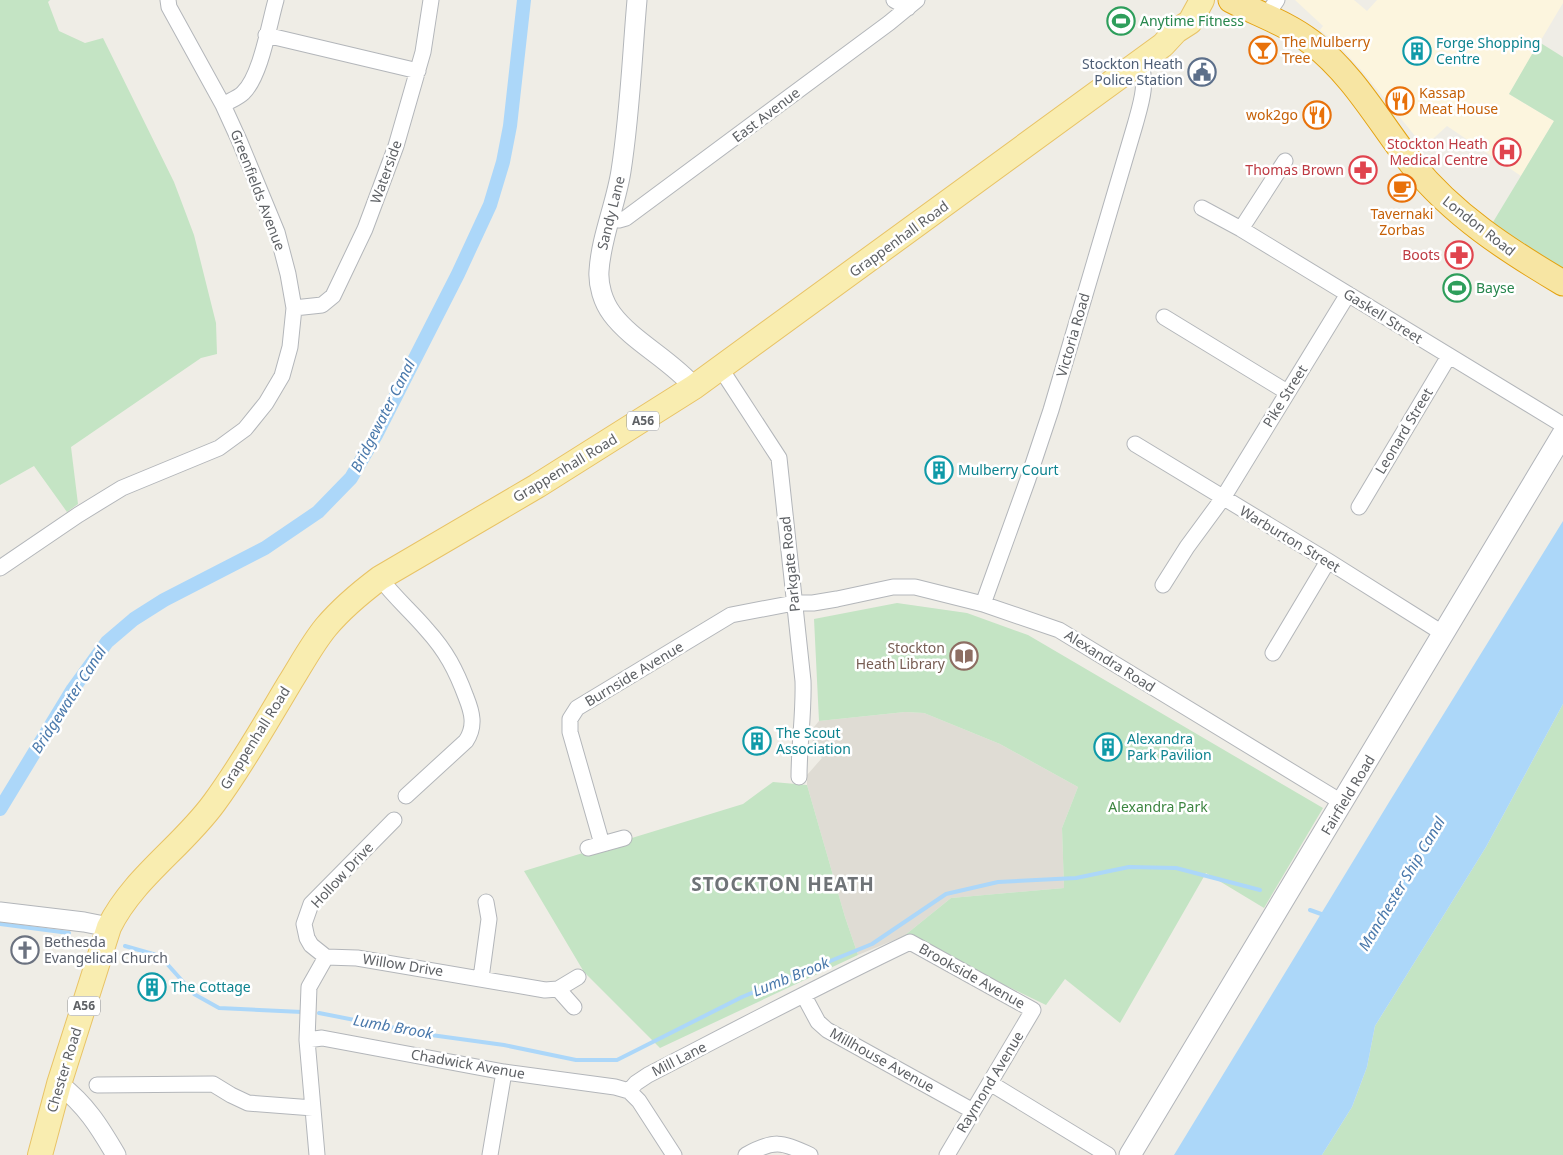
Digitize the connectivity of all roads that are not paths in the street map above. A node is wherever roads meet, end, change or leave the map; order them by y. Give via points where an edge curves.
1 (168, 0) edge
2 (276, 0) edge
3 (431, 0) edge
4 (636, 0) edge
5 (894, 0) edge
6 (1184, 0) edge
7 (1202, 0) edge
8 (1230, 0) edge
9 (912, 4) edge
10 (1271, 8) edge
11 (1176, 31) junction
12 (266, 34) junction
13 (1140, 62) junction
14 (418, 71) junction
15 (223, 106) junction
16 (1285, 161) dead end
17 (1202, 208) dead end
18 (610, 219) junction
19 (1241, 229) junction
20 (1563, 283) edge
21 (1348, 294) junction
22 (294, 308) junction
23 (1164, 317) dead end
24 (1449, 356) junction
25 (722, 369) junction
26 (694, 387) junction
27 (1287, 392) junction
28 (1563, 425) edge
29 (1563, 434) edge
30 (1135, 444) dead end
31 (1223, 498) junction
32 (1359, 506) dead end
33 (1328, 562) junction
34 (0, 568) edge
35 (380, 578) junction
36 (1163, 585) dead end
37 (794, 604) junction
38 (983, 604) junction
39 (1444, 634) junction
40 (1272, 653) dead end
41 (799, 777) dead end
42 (406, 796) dead end
43 (1343, 803) junction
44 (394, 820) dead end
45 (624, 838) dead end
46 (486, 902) dead end
47 (0, 912) edge
48 (108, 927) junction
49 (326, 957) junction
50 (578, 976) dead end
51 (480, 978) junction
52 (558, 989) junction
53 (804, 996) junction
54 (574, 1007) dead end
55 (1033, 1010) joint
56 (307, 1040) junction
57 (504, 1072) junction
58 (990, 1083) junction
59 (59, 1084) junction
60 (97, 1085) dead end
61 (629, 1091) junction
62 (312, 1108) junction
63 (973, 1111) junction
64 (40, 1155) edge
65 (116, 1155) edge
66 (317, 1155) edge
67 (490, 1155) edge
68 (674, 1155) edge
69 (746, 1155) edge
70 (810, 1155) edge
71 (947, 1155) edge
72 (1108, 1155) edge
73 (1130, 1155) edge

1 - 15 street, Greenfields Avenue
2 - 12 street
3 - 14 street, Waterside
4 - 18 street, Sandy Lane via 628,126
5 - 9 street
6 - 11 main road
7 - 11 main road, Grappenhall Road / A56 via 1190,22
8 - 10 highway, London Road
9 - 18 street, East Avenue via 626,218
10 - 20 highway, London Road via 1332,61 1358,89 1412,164 1456,211 1520,258
11 - 13 main road, Grappenhall Road / A56
12 - 14 street
12 - 15 street via 252,83
13 - 25 main road, Grappenhall Road / A56
13 - 38 street, Victoria Road via 1145,85 1135,124 1051,410
14 - 22 street, Waterside via 396,146 365,230 344,275 333,296 322,305
15 - 22 street, Greenfields Avenue via 277,232
16 - 19 street
17 - 19 street, Gaskell Street
18 - 26 street, Sandy Lane via 599,273 605,301 612,314 628,330 676,368
19 - 21 street, Gaskell Street
21 - 24 street, Gaskell Street
21 - 27 street, Pike Street
22 - 34 street, Greenfields Avenue via 290,347 282,376 245,429 219,448 106,497
23 - 27 street
24 - 28 street, Gaskell Street
24 - 32 street, Leonard Street
25 - 26 main road, Grappenhall Road / A56
25 - 37 street, Parkgate Road via 779,458
26 - 35 main road, Grappenhall Road / A56 via 537,486
27 - 31 street, Pike Street
29 - 39 main road, Fairfield Road
30 - 31 street, Warburton Street
31 - 33 street, Warburton Street
31 - 36 street, Pike Street
33 - 39 street, Warburton Street
33 - 40 street
35 - 42 street via 444,652 456,671 473,721 466,741
35 - 48 main road, Grappenhall Road / A56 via 326,627 213,804 136,886
37 - 38 street, Alexandra Road via 915,587
37 - 41 street, Parkgate Road via 804,710 799,740
37 - 45 street, Burnside Avenue via 731,615 577,708 570,719 570,732 595,846
38 - 43 street, Alexandra Road via 1069,635
39 - 43 main road, Fairfield Road
43 - 73 main road, Fairfield Road
44 - 49 street, Hollow Drive via 312,904 304,924 307,938 310,945
46 - 51 street via 489,919
47 - 48 street
48 - 59 main road, Chester Road / A56
49 - 51 street, Willow Drive via 357,958
49 - 56 street via 309,987
50 - 52 street
51 - 52 street, Willow Drive via 545,990
52 - 54 street
53 - 55 street, Brookside Avenue via 910,942
53 - 61 street, Mill Lane via 648,1074
53 - 63 street, Millhouse Avenue via 818,1022 827,1030
55 - 58 street, Raymond Avenue
56 - 57 street, Chadwick Avenue via 322,1038
56 - 62 street
57 - 61 street, Chadwick Avenue
57 - 67 street
58 - 63 street, Raymond Avenue
58 - 72 street
59 - 64 main road, Chester Road / A56
59 - 65 street via 90,1114
60 - 62 street via 213,1084 248,1103
61 - 68 street
62 - 66 street
63 - 71 street, Raymond Avenue
69 - 70 street via 776,1143

